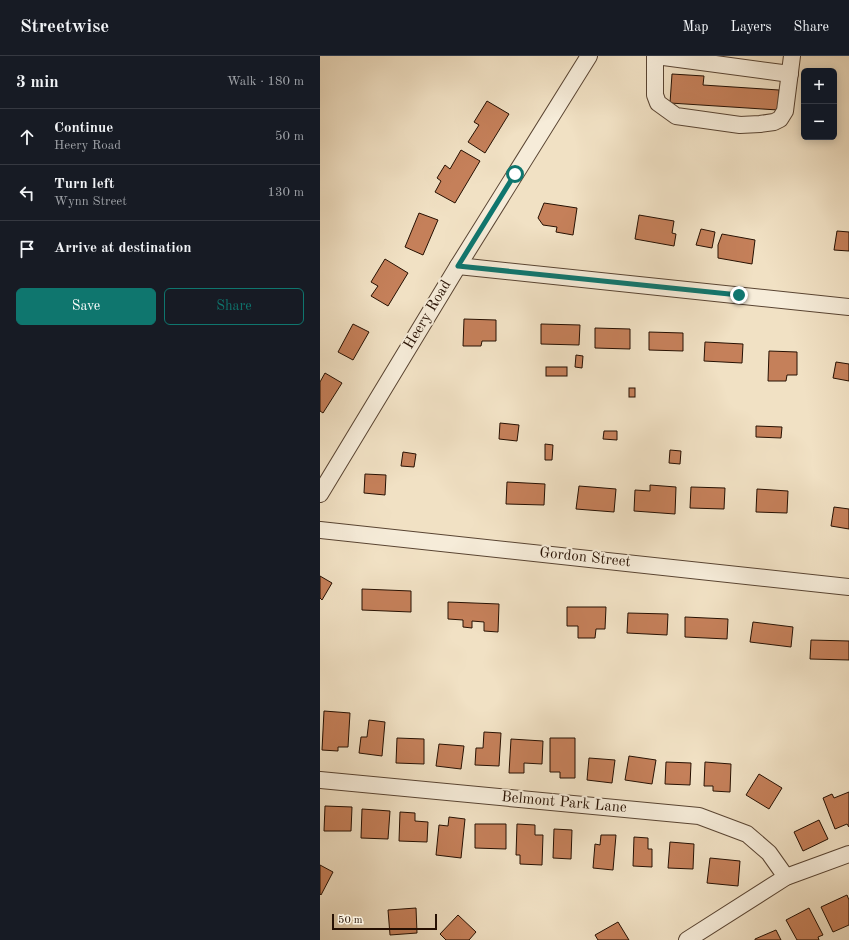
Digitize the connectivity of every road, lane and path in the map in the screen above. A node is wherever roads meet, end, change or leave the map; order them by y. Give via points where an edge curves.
1 (589, 56) edge
2 (656, 56) edge
3 (792, 56) edge
4 (790, 74) junction
5 (458, 266) junction
6 (849, 307) edge
7 (320, 494) edge
8 (320, 530) edge
9 (849, 587) edge
10 (320, 780) edge
11 (849, 854) edge
12 (786, 877) junction
13 (687, 940) edge

1 - 5 street, Heery Road
2 - 4 street
2 - 4 street via 655,95 665,109 676,116 740,125 774,122 780,119 785,111
3 - 4 street
5 - 6 street
5 - 7 street, Heery Road
8 - 9 street, Gordon Street
10 - 12 street, Belmont Park Lane via 699,816 747,834 769,853
11 - 12 street
12 - 13 street

